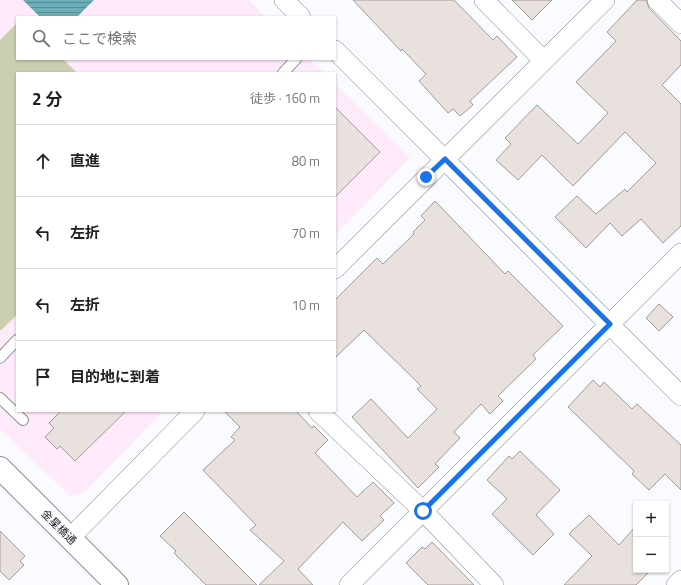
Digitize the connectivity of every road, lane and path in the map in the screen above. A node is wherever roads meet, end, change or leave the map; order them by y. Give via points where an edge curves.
1 (284, 0) edge
2 (484, 0) edge
3 (605, 0) edge
4 (657, 0) edge
5 (300, 16) edge
6 (681, 24) edge
7 (336, 51) edge
8 (295, 60) edge
9 (544, 61) junction
10 (283, 72) edge
11 (445, 159) junction
12 (681, 253) edge
13 (336, 269) edge
14 (610, 324) junction
15 (16, 341) edge
16 (0, 358) edge
17 (681, 396) edge
18 (0, 398) edge
19 (194, 412) edge
20 (319, 412) edge
21 (22, 420) dead end
22 (0, 468) edge
23 (423, 511) junction
24 (70, 538) junction
25 (681, 580) edge
26 (117, 585) edge
27 (349, 585) edge
28 (494, 585) edge
29 (676, 585) edge

1 - 5 street
2 - 9 street
3 - 9 street
4 - 6 street
7 - 11 street
8 - 10 lane
9 - 11 street
11 - 13 street
11 - 14 street
12 - 14 street
14 - 17 street
14 - 23 street
15 - 16 lane
18 - 21 lane
19 - 24 street
20 - 23 street
22 - 24 street, 金星橋通
23 - 27 street
23 - 28 street
24 - 26 street, 金星橋通
25 - 29 street

